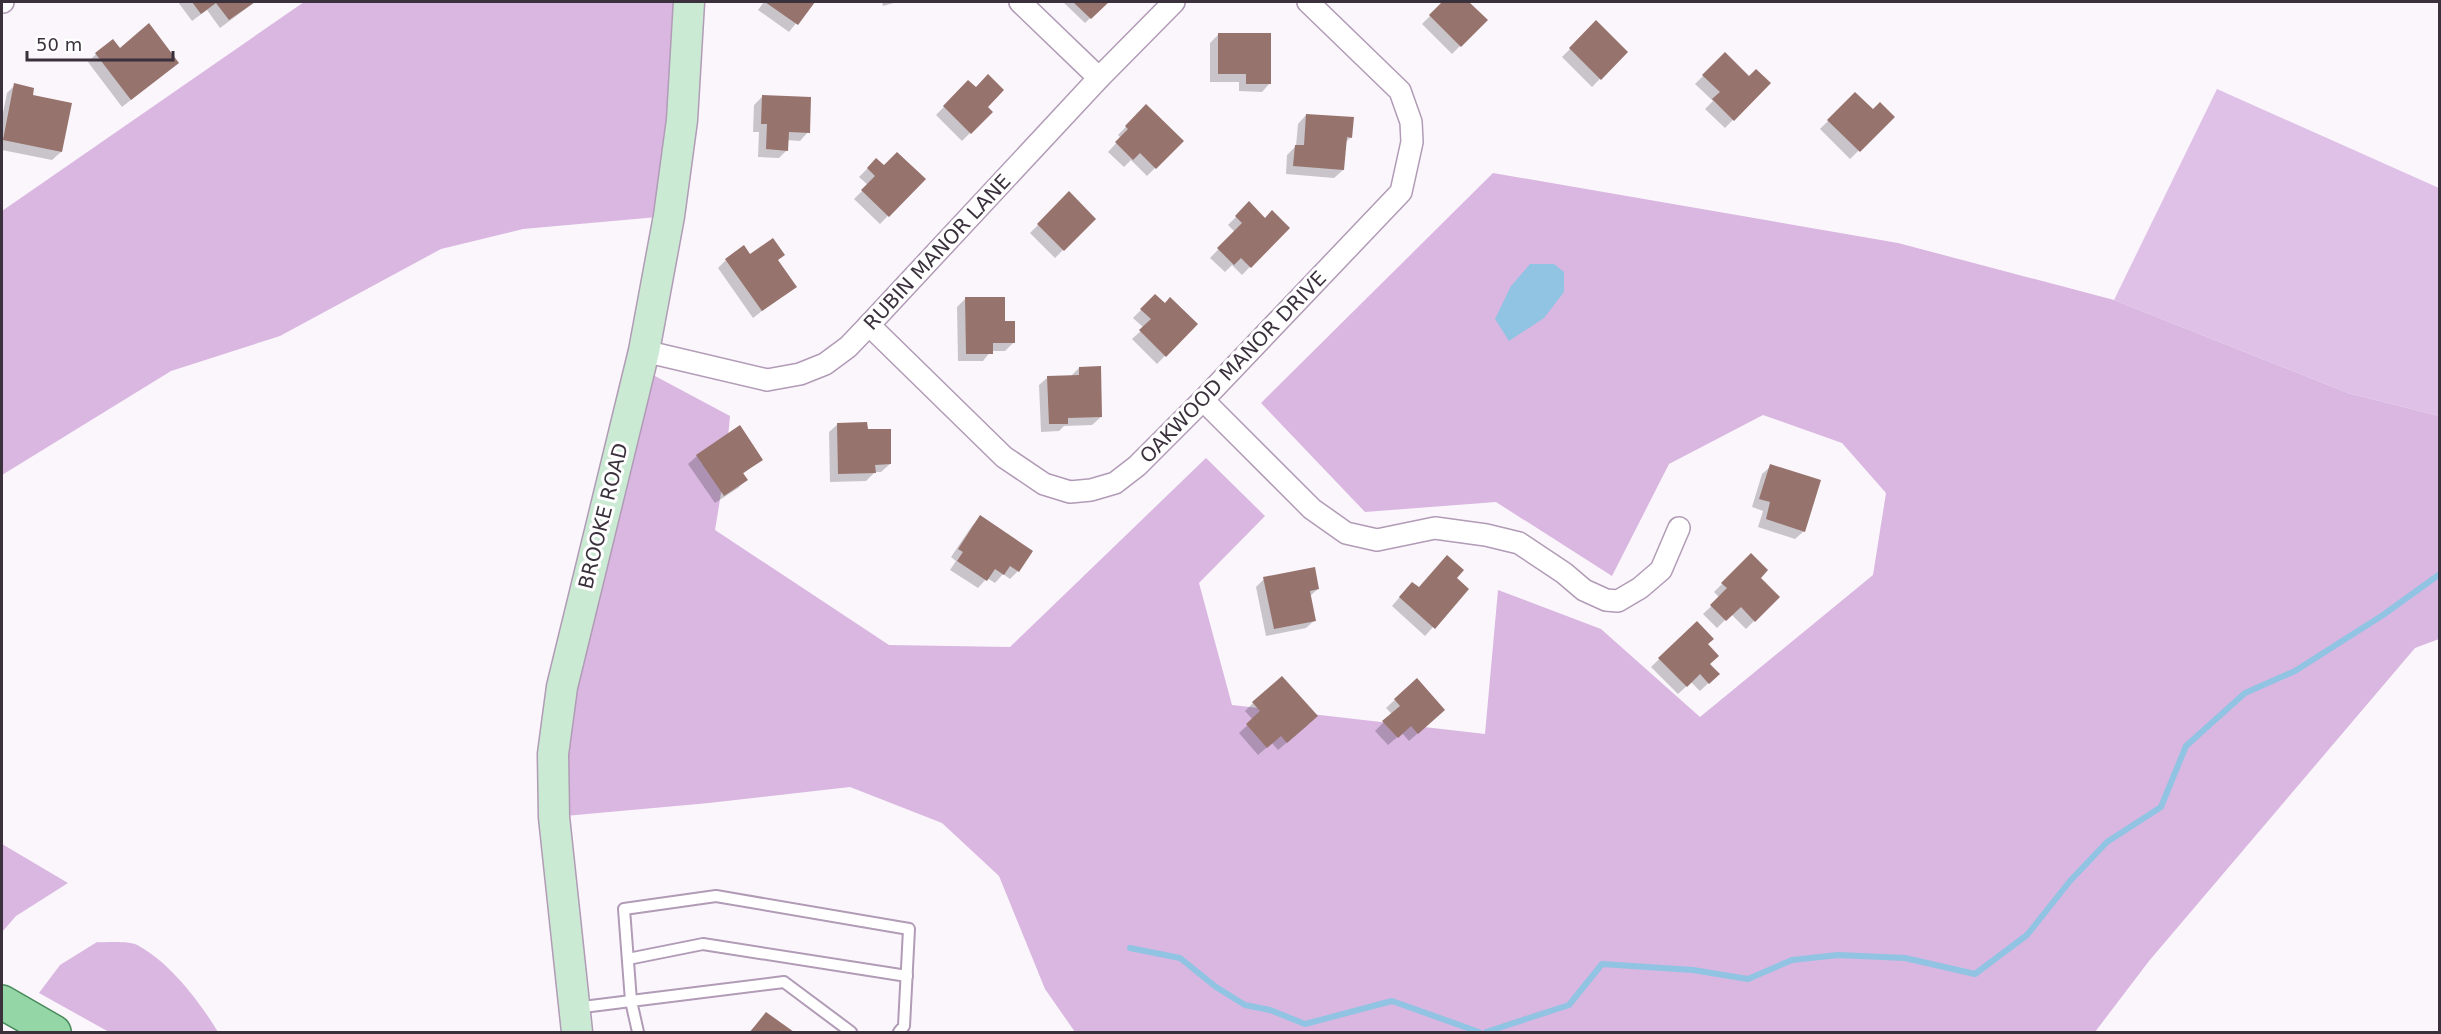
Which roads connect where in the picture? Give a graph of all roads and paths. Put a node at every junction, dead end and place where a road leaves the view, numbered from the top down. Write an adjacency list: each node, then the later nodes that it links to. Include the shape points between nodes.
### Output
1 (689, 2): 7 (street, BROOKE ROAD, via 682,120)
2 (1020, 2): 5 (street)
3 (1174, 2): 5 (street, RUBIN MANOR LANE)
4 (1308, 2): 8 (street, OAKWOOD MANOR DRIVE, via 1400,92 1411,122 1412,142 1401,192)
5 (1100, 78): 6 (street, RUBIN MANOR LANE)
6 (869, 325): 7 (street, RUBIN MANOR LANE, via 825,364 767,380); 8 (street, OAKWOOD MANOR DRIVE, via 1004,457 1044,484 1070,492 1115,483)
7 (644, 351): 14 (street, BROOKE ROAD, via 562,687 553,754 554,817)
8 (1203, 400): 9 (street, via 1312,509 1346,533 1377,540 1435,528 1519,543 1584,590 1618,601 1661,570)
9 (1679, 528)
10 (628, 959): 11 (lane, via 703,944); 11 (lane, via 624,909 716,896 909,929); 12 (lane)
11 (907, 976): 18 (lane, via 904,1026)
12 (631, 1001): 14 (lane); 16 (lane); 17 (lane, via 784,982)
13 (2, 1002): 15 (main road)
14 (575, 1020)
15 (54, 1032)
16 (638, 1032)
17 (851, 1032)
18 (899, 1032)

